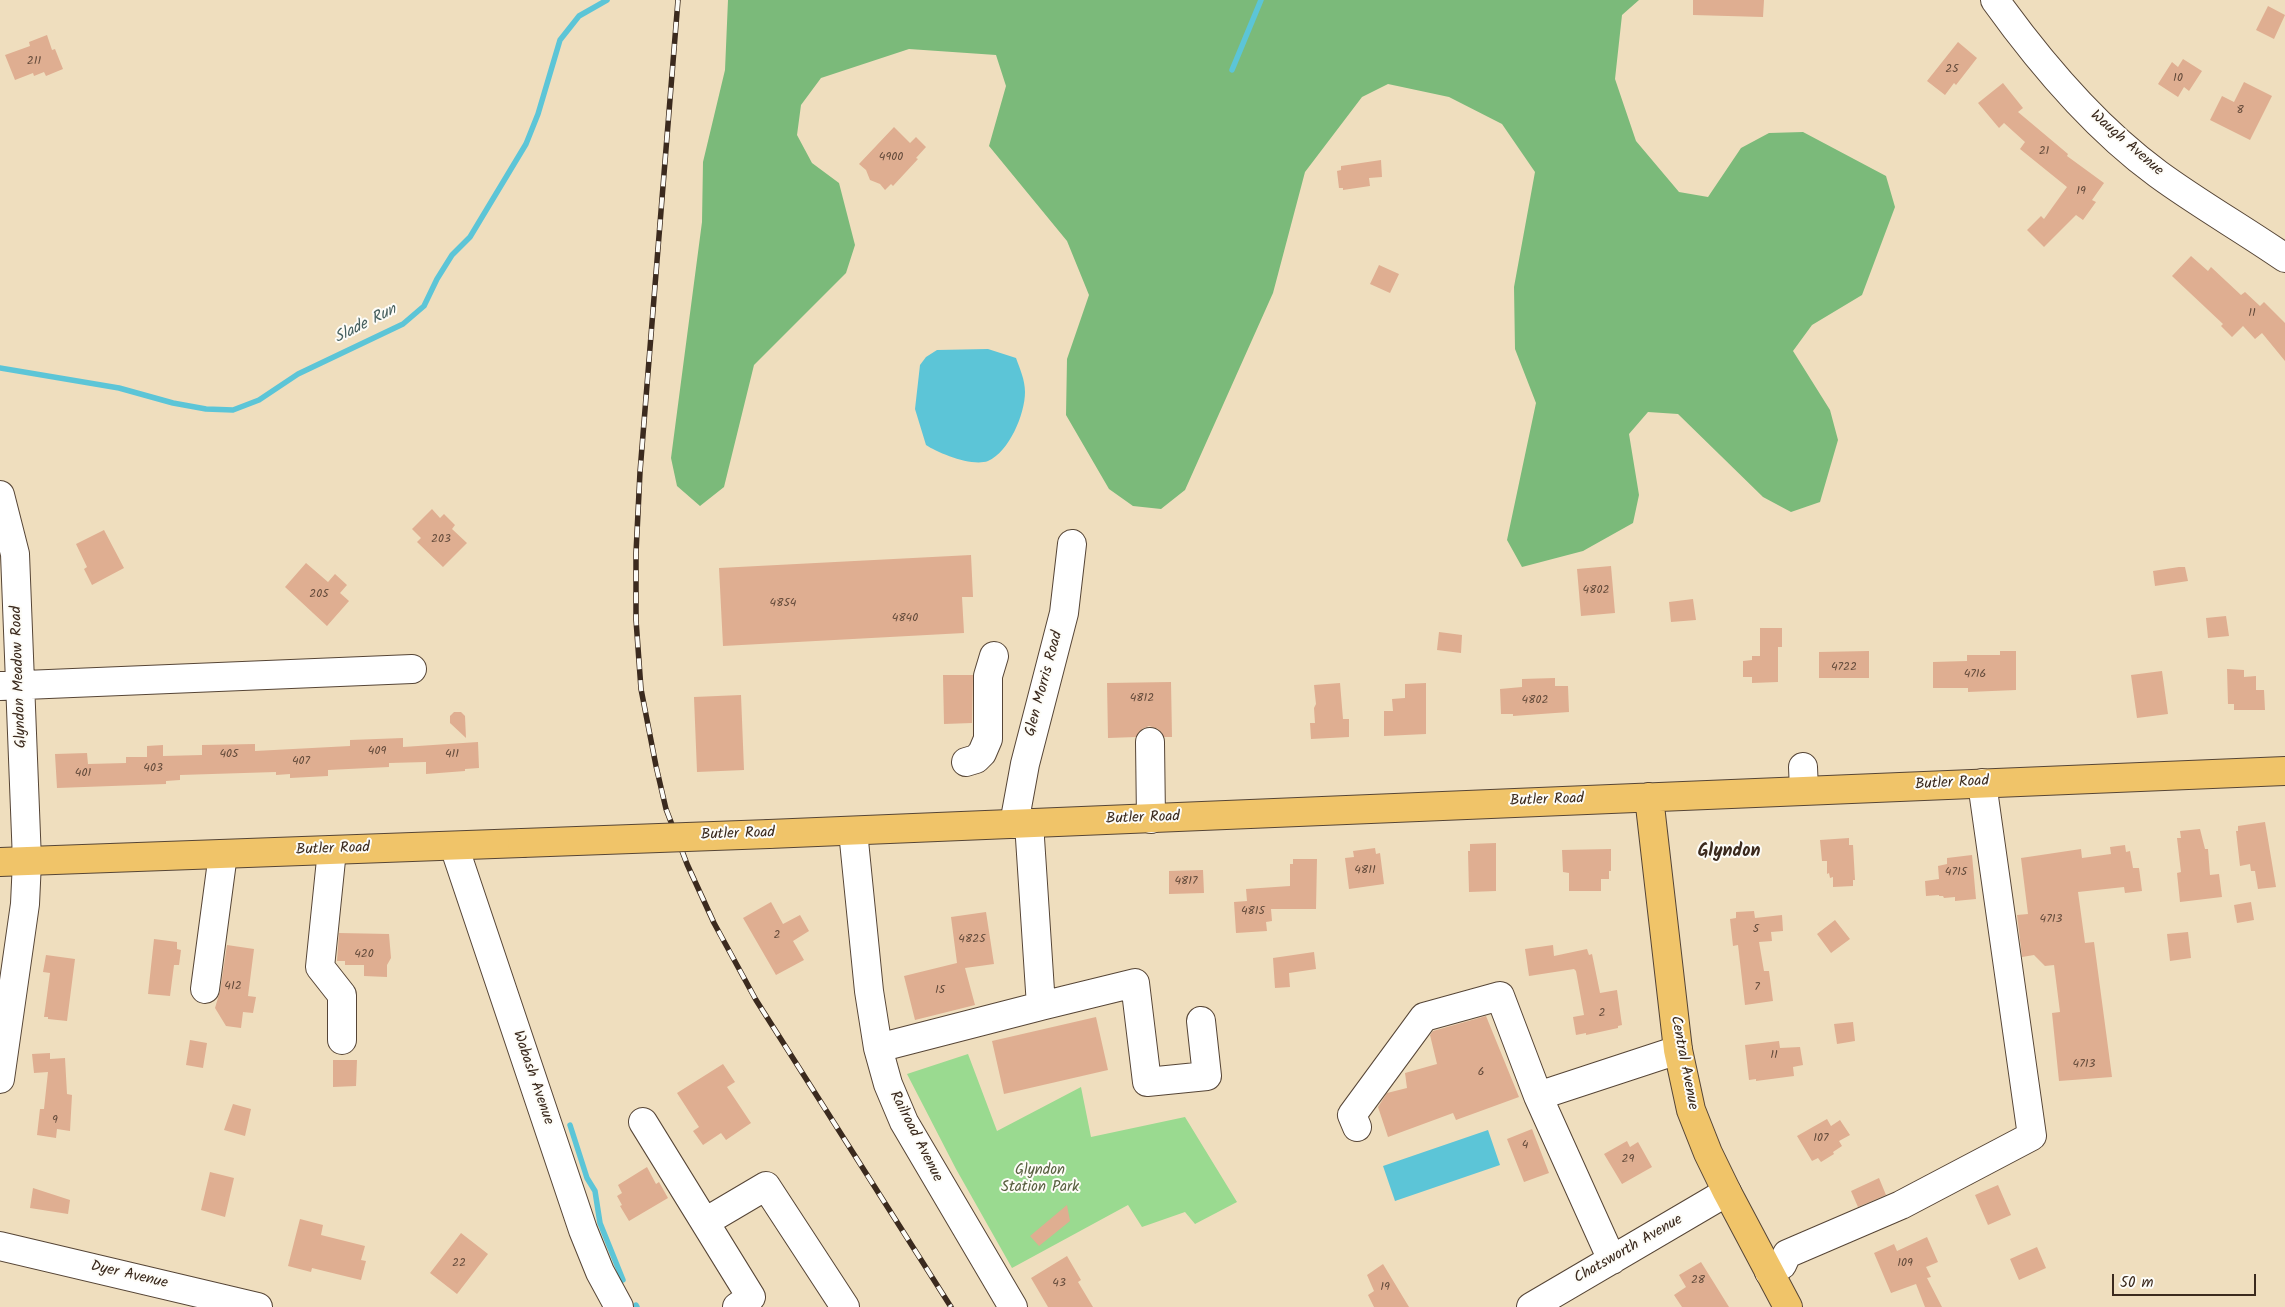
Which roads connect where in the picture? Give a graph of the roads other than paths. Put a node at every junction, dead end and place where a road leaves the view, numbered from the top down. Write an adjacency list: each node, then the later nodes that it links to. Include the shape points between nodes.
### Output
1 (1995, 0): 2 (street, Waugh Avenue, via 2063,86 2095,119 2158,174)
2 (2285, 258)
3 (0, 495): 7 (street, Glyndon Meadow Road, via 15,554)
4 (1072, 544): 14 (street, Glen Morris Road, via 1064,612 1025,764)
5 (994, 656): 9 (street, via 988,676 988,739 976,759)
6 (412, 669): 7 (street)
7 (11, 686): 19 (street, Glyndon Meadow Road)
8 (1150, 742): 13 (street)
9 (966, 762)
10 (2285, 771): 11 (main road, Butler Road)
11 (1982, 783): 12 (main road, Butler Road, via 1803,779); 34 (street, via 2032,1136 1901,1205 1787,1254 1782,1265)
12 (1649, 797): 13 (main road, Butler Road); 25 (main road, Central Avenue)
13 (1151, 819): 14 (main road, Butler Road)
14 (1022, 824): 15 (main road, Butler Road); 21 (street, Glen Morris Road)
15 (852, 831): 16 (main road, Butler Road, bridge); 24 (street, Railroad Avenue)
16 (454, 846): 17 (main road, Butler Road); 37 (street, Wabash Avenue, via 583,1230)
17 (332, 850): 18 (main road, Butler Road); 23 (street, via 320,967 342,995)
18 (223, 854): 19 (main road, Butler Road); 20 (street)
19 (13, 862): 26 (street, Glyndon Meadow Road, via 25,904)
20 (205, 989)
21 (1041, 1006): 22 (street, via 1135,983 1147,1082 1207,1076); 24 (street)
22 (1201, 1021)
23 (342, 1040)
24 (878, 1048): 39 (street, Railroad Avenue, via 904,1122)
25 (1678, 1050): 27 (street); 30 (main road, Central Avenue, via 1701,1139)
26 (0, 1079)
27 (1538, 1096): 29 (street, via 1500,996 1424,1017 1352,1115); 33 (street)
28 (643, 1122): 31 (street)
29 (1357, 1127)
30 (1727, 1192): 33 (street, Chatsworth Avenue); 34 (main road, Central Avenue)
31 (706, 1222): 35 (street); 38 (street, via 766,1186)
32 (0, 1246): 36 (street, Dyer Avenue)
33 (1612, 1260): 40 (street, Chatsworth Avenue)
34 (1769, 1272): 41 (main road, Central Avenue)
35 (748, 1304)
36 (258, 1307)
37 (619, 1307)
38 (845, 1307)
39 (1013, 1307)
40 (1532, 1307)
41 (1788, 1307)

